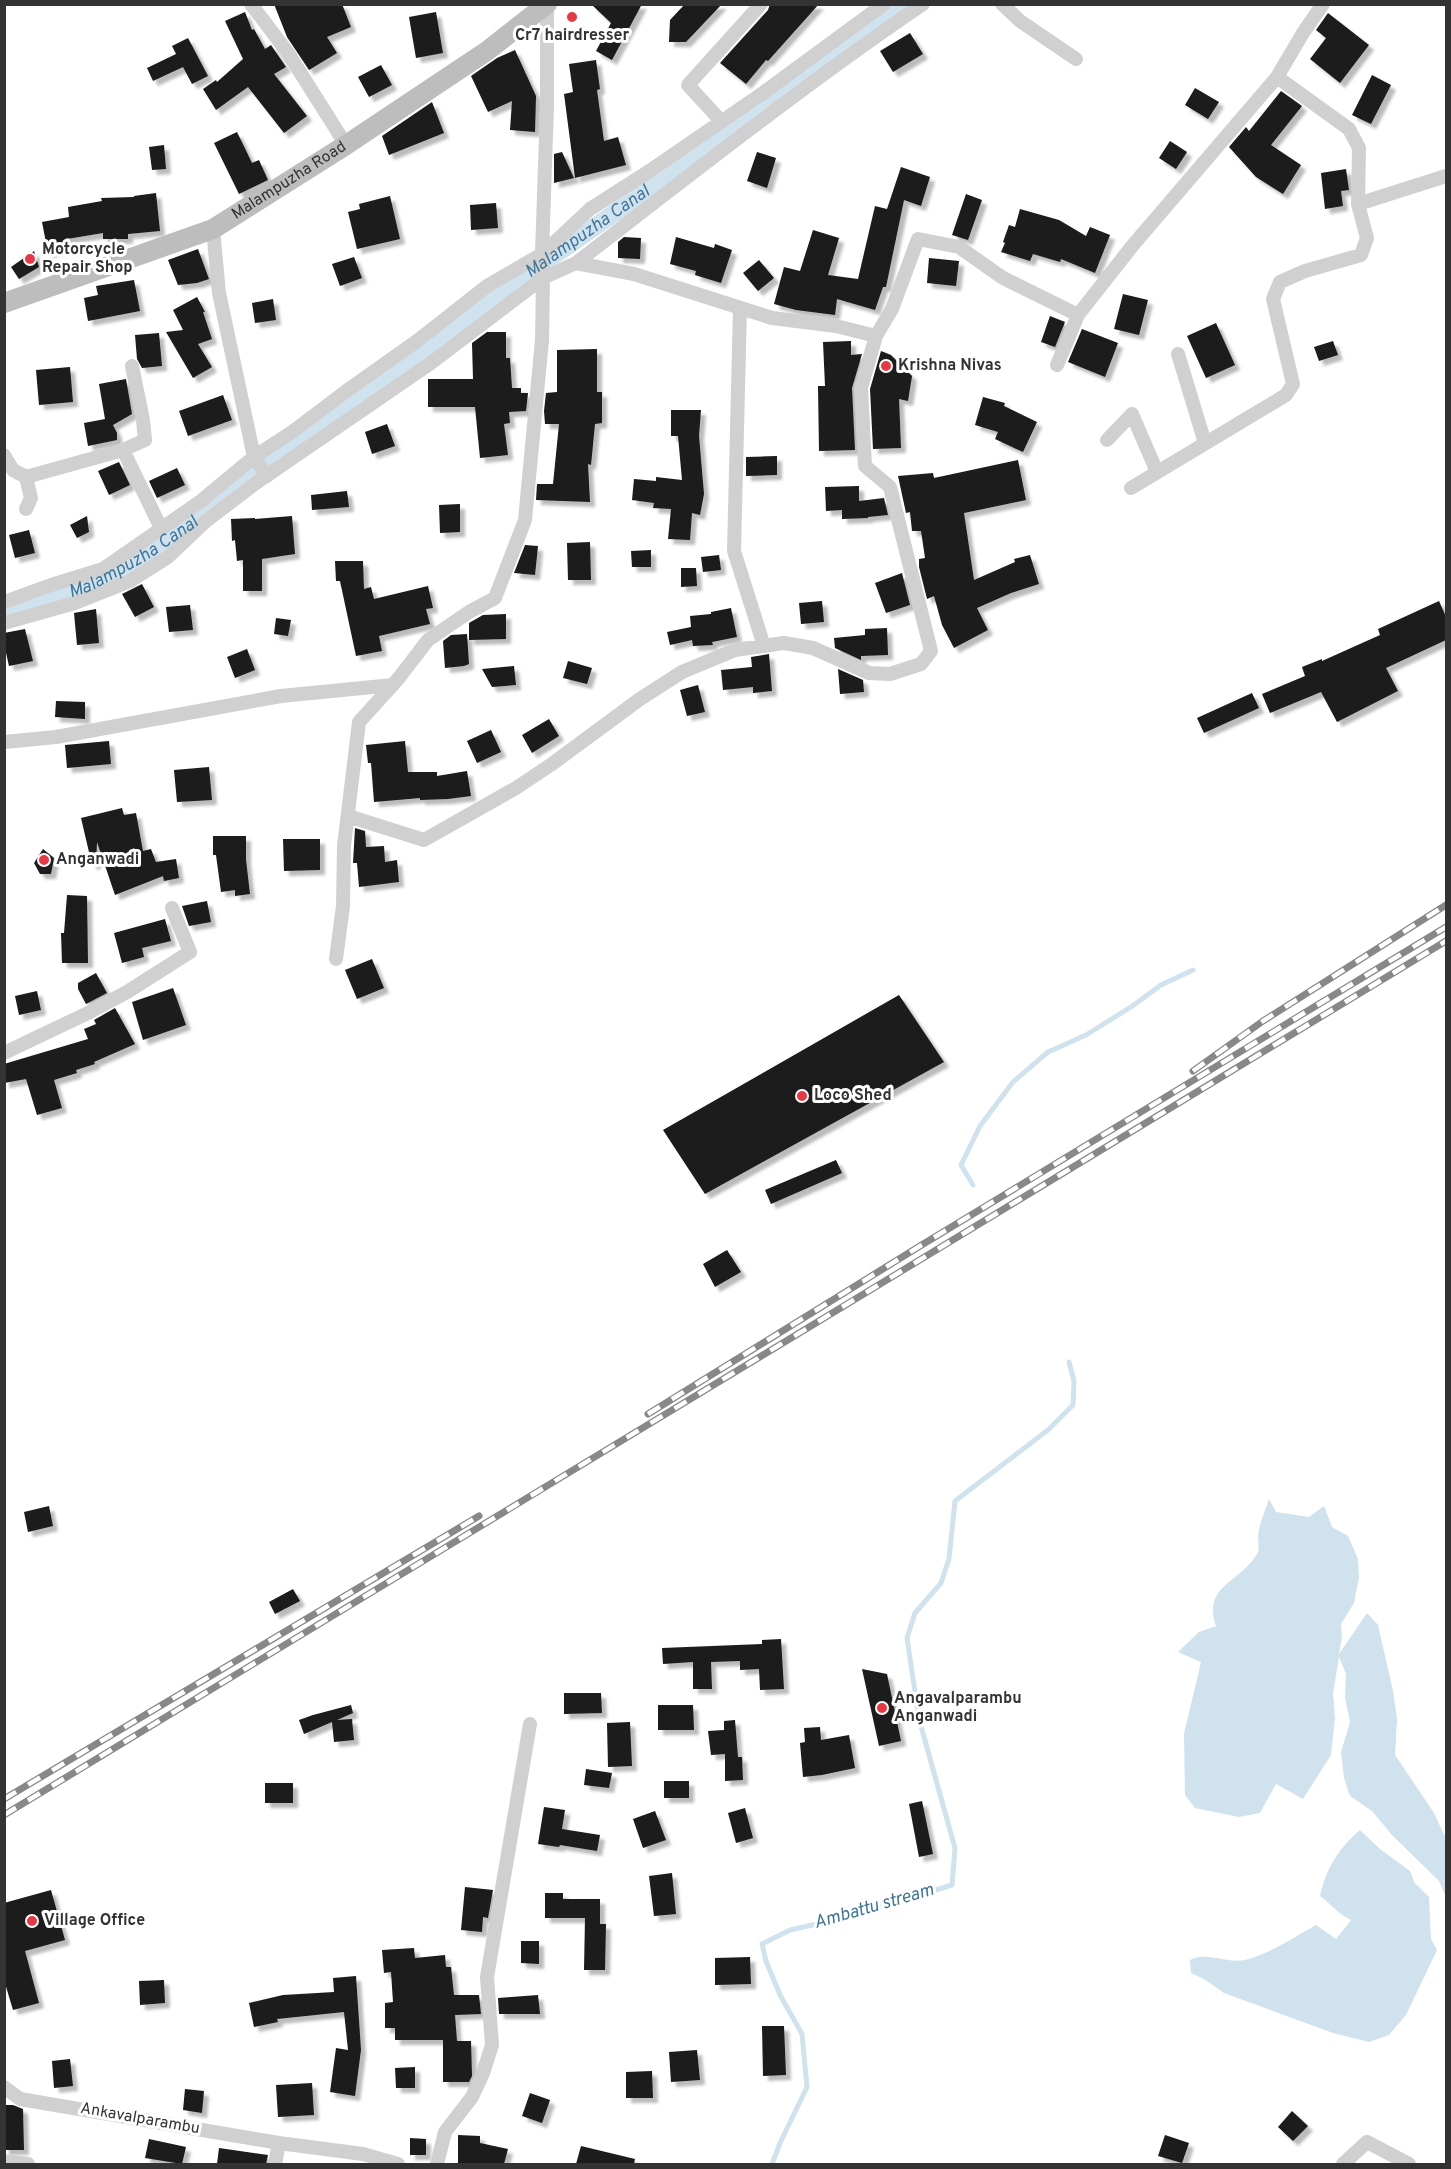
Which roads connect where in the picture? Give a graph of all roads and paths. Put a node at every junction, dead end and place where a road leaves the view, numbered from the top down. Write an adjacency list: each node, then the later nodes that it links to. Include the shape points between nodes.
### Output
1 (250, 4): 11 (street, via 288,53)
2 (547, 4): 11 (main road, Malampuzha Road, via 488,51); 15 (street)
3 (761, 4): 10 (street, via 688,85)
4 (885, 4): 10 (street)
5 (922, 4): 16 (street, via 801,90)
6 (1002, 4): 8 (street)
7 (1323, 4): 9 (street)
8 (1076, 59)
9 (1277, 77): 13 (street, via 1349,129 1359,148); 20 (street)
10 (722, 122): 15 (street, via 590,209)
11 (346, 145): 14 (main road, Malampuzha Road)
12 (1446, 176): 13 (street)
13 (1358, 204): 26 (street, via 1367,238 1361,255 1280,282 1273,299 1293,384 1286,395)
14 (213, 229): 18 (main road, Malampuzha Road); 29 (street, via 219,293)
15 (542, 254): 17 (street); 29 (street, via 488,286)
16 (576, 263): 17 (street); 19 (street, via 634,274)
17 (543, 278): 31 (street, via 431,363); 39 (street, via 542,340 525,520 495,598 428,640)
18 (4, 303)
19 (740, 308): 21 (street, via 772,318 836,326); 38 (street, via 734,551)
20 (1078, 315): 21 (street, via 1003,278 959,247 918,238 892,309); 23 (street)
21 (876, 336): 38 (street, via 861,388 865,466 890,487 931,651 921,664 890,674 869,673 813,648 784,643)
22 (1178, 354): 26 (street)
23 (1057, 365)
24 (132, 366): 27 (street, via 145,440)
25 (1107, 440): 30 (street, via 1132,414)
26 (1205, 443): 30 (street)
27 (123, 450): 32 (street); 35 (street)
28 (4, 455): 32 (street, via 13,470)
29 (254, 457): 31 (street); 35 (street)
30 (1156, 472): 33 (street)
31 (267, 476): 37 (street, via 206,521 168,557 130,581 75,603)
32 (26, 477): 34 (street, via 31,498)
33 (1131, 488)
34 (26, 509)
35 (161, 528): 36 (street, via 103,569)
36 (4, 602)
37 (4, 623)
38 (764, 646): 41 (street, via 735,650 682,672 516,788 424,840)
39 (393, 685): 40 (street, via 281,696 56,737); 41 (street, via 359,722)
40 (4, 742)
41 (348, 816): 43 (street)
42 (172, 908): 44 (street, via 190,952 117,997)
43 (336, 959)
44 (4, 1053)
45 (531, 1724): 52 (street, via 488,1977 492,2045 472,2097 445,2132)
46 (4, 2087): 47 (street, Ankavalparambu, via 20,2099)
47 (279, 2143): 50 (street); 51 (street, Ankavalparambu, via 363,2154)
48 (4, 2161): 49 (street)
49 (28, 2164)
50 (275, 2164)
51 (398, 2164)
52 (436, 2164)
53 (1343, 2164): 54 (street, via 1367,2142)
54 (1409, 2164)

